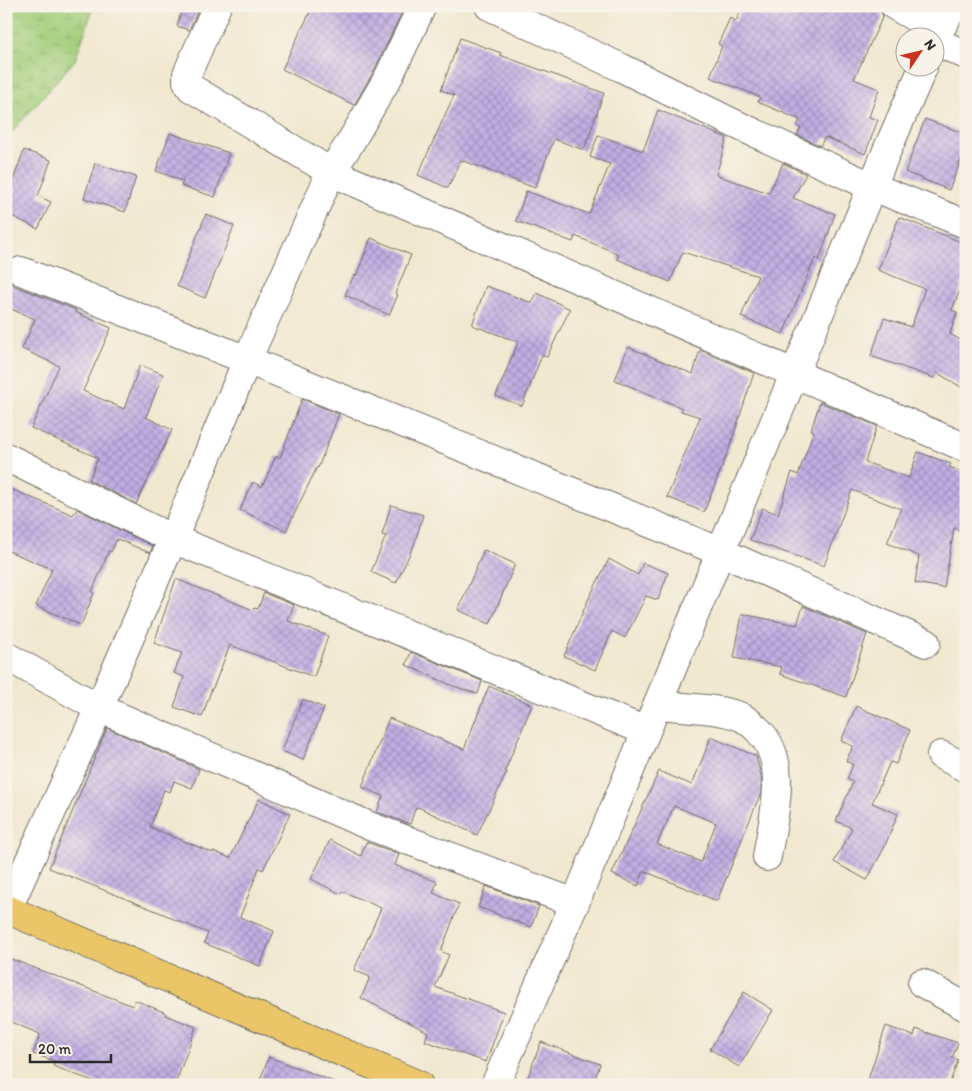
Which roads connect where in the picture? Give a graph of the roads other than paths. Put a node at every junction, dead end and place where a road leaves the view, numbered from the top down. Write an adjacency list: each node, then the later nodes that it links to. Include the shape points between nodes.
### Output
1 (218, 6): 11 (street, via 187,74 191,88)
2 (422, 6): 11 (street, via 389,76)
3 (489, 6): 12 (street)
4 (894, 6): 6 (street)
5 (954, 6): 7 (street)
6 (923, 28)
7 (942, 28)
8 (944, 43): 9 (street)
9 (966, 55)
10 (919, 78): 12 (street)
11 (332, 172): 15 (street); 16 (street)
12 (873, 187): 13 (street); 16 (street)
13 (966, 224)
14 (21, 271): 15 (street)
15 (247, 360): 19 (street); 20 (street)
16 (795, 374): 17 (street); 20 (street)
17 (966, 448)
18 (6, 457): 19 (street)
19 (173, 540): 24 (street); 25 (street)
20 (721, 552): 21 (street); 23 (street)
21 (926, 643)
22 (6, 656): 24 (street)
23 (657, 705): 25 (street); 28 (street, via 741,716 762,734 772,751 778,780)
24 (99, 708): 29 (street, via 372,827); 30 (street)
25 (646, 731): 29 (street)
26 (941, 755): 27 (street)
27 (966, 768)
28 (767, 857)
29 (575, 903): 34 (street)
30 (7, 909): 33 (highway)
31 (922, 983): 32 (street)
32 (966, 1007)
33 (419, 1085)
34 (495, 1085)

